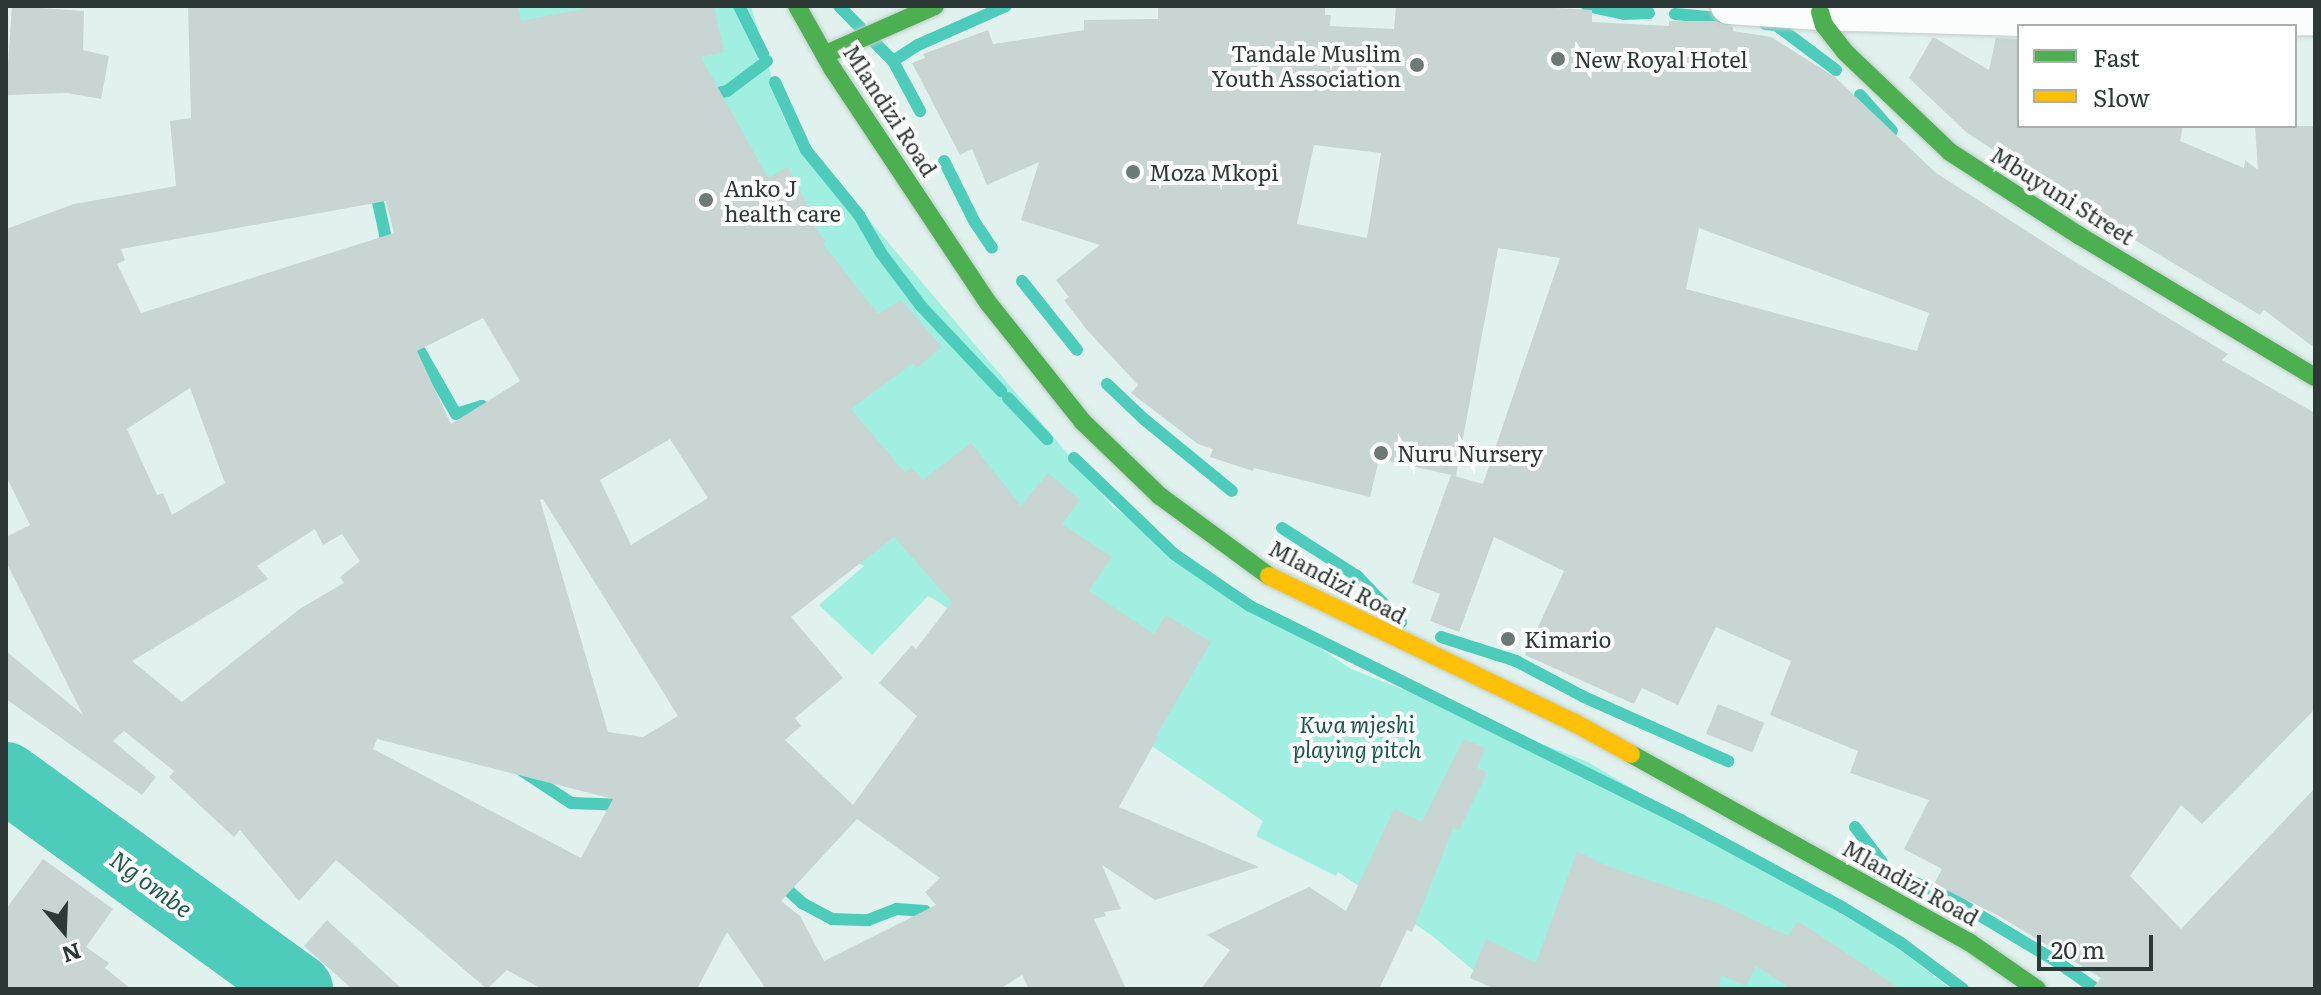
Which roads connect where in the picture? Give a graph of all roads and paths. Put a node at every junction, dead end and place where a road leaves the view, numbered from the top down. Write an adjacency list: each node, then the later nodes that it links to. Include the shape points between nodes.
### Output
1 (797, 6): 6 (street, Mlandizi Road)
2 (935, 6): 6 (street)
3 (1729, 6): 4 (street)
4 (1820, 12): 5 (street, via 2083,20); 7 (street, Mbuyuni Street, via 1845,52 1950,152)
5 (2315, 17)
6 (826, 54): 8 (street, Mlandizi Road, via 989,304 1083,422 1160,496 1274,580 1575,723 1969,942)
7 (2315, 377)
8 (2037, 989)

